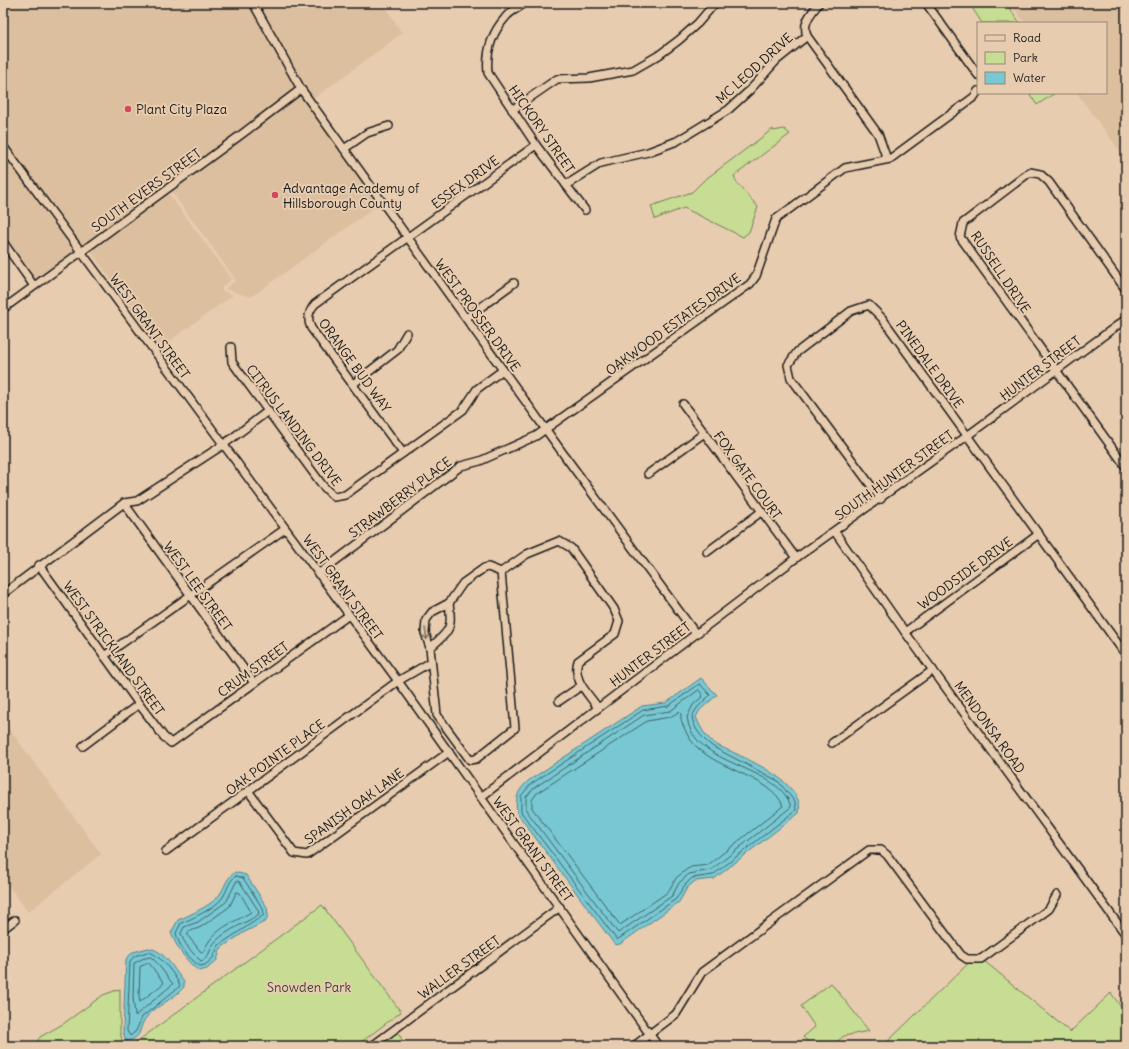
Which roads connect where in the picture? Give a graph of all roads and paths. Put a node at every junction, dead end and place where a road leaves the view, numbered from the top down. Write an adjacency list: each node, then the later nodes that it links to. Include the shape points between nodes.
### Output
1 (253, 3): 8 (street, WEST PROSSER DRIVE)
2 (525, 3): 10 (street, HICKORY STREET, via 505,17 490,44 486,59 488,73)
3 (715, 3): 10 (street, via 679,40 659,56 633,70 589,78 557,79)
4 (819, 3): 6 (street, via 806,21 804,29)
5 (926, 3): 7 (street)
6 (807, 36): 15 (street, via 878,134); 16 (street, MC LEOD DRIVE, via 777,60 728,110 677,141 648,152 601,163)
7 (977, 74)
8 (301, 89): 14 (street, WEST PROSSER DRIVE); 20 (street, SOUTH EVERS STREET)
9 (977, 92): 15 (street, OAKWOOD ESTATES DRIVE)
10 (512, 110): 12 (street, HICKORY STREET)
11 (389, 126): 14 (street, via 367,133)
12 (536, 145): 16 (street, HICKORY STREET); 18 (street, ESSEX DRIVE)
13 (3, 146): 20 (street, WEST GRANT STREET)
14 (344, 149): 18 (street, WEST PROSSER DRIVE)
15 (887, 159): 34 (street, OAKWOOD ESTATES DRIVE, via 845,168 776,219 756,276 750,284)
16 (566, 185): 17 (street, HICKORY STREET)
17 (585, 210)
18 (408, 238): 25 (street, WEST PROSSER DRIVE); 31 (street, ORANGE BUD WAY, via 310,310 308,322 311,328)
19 (3, 242): 22 (street)
20 (80, 252): 22 (street, SOUTH EVERS STREET); 37 (street, WEST GRANT STREET)
21 (514, 283): 25 (street)
22 (34, 286): 24 (street, SOUTH EVERS STREET)
23 (1126, 290): 30 (street, RUSSELL DRIVE, via 1049,182 1040,174 1030,172 963,223 960,237)
24 (3, 308)
25 (466, 318): 29 (street, WEST PROSSER DRIVE)
26 (1126, 319): 30 (street, HUNTER STREET)
27 (407, 333): 31 (street, via 397,350)
28 (231, 347): 33 (street, CITRUS LANDING DRIVE, via 232,362)
29 (503, 370): 34 (street, WEST PROSSER DRIVE); 38 (street, CITRUS LANDING DRIVE, via 477,389 463,410)
30 (1056, 371): 36 (street, HUNTER STREET); 39 (street, RUSSELL DRIVE)
31 (353, 384): 38 (street, ORANGE BUD WAY)
32 (683, 404): 35 (street, FOX GATE COURT)
33 (268, 411): 37 (street); 38 (street, CITRUS LANDING DRIVE, via 323,486 334,496 346,495)
34 (545, 430): 51 (street, STRAWBERRY PLACE, via 526,441 461,466); 57 (street, WEST PROSSER DRIVE)
35 (703, 434): 40 (street); 43 (street, FOX GATE COURT)
36 (967, 436): 41 (street, SOUTH HUNTER STREET); 41 (street, PINEDALE DRIVE, via 882,318 870,306 851,311 797,352 788,365 791,378); 46 (street, PINEDALE DRIVE)
37 (223, 445): 42 (street, via 137,501); 44 (street, WEST GRANT STREET)
38 (403, 453)
39 (1126, 467)
40 (648, 474)
41 (881, 499): 45 (street, SOUTH HUNTER STREET)
42 (124, 503): 49 (street); 53 (street, WEST LEE STREET)
43 (761, 512): 47 (street); 48 (street, FOX GATE COURT)
44 (285, 529): 51 (street, WEST GRANT STREET); 53 (street)
45 (835, 532): 48 (street, HUNTER STREET); 56 (street, MENDONSA ROAD)
46 (1039, 534): 56 (street, WOODSIDE DRIVE); 59 (street, PINEDALE DRIVE)
47 (707, 552)
48 (796, 558): 57 (street, HUNTER STREET)
49 (39, 565): 52 (street); 60 (street, WEST STRICKLAND STREET)
50 (501, 572): 54 (street, via 484,568 463,583); 61 (street, via 514,730 476,759 468,759 438,719); 65 (street, via 527,554 552,543 559,541 571,548 614,609 619,621 615,634 578,661 576,674)
51 (318, 574): 55 (street, WEST GRANT STREET)
52 (3, 594)
53 (190, 596): 60 (street); 64 (street, WEST LEE STREET)
54 (449, 604): 58 (street, via 452,622 446,634); 58 (street, one-way to 58, via 432,612 426,620 425,633)
55 (349, 615): 63 (street, WEST GRANT STREET); 64 (street, CRUM STREET)
56 (905, 632): 62 (street, MENDONSA ROAD)
57 (696, 634): 68 (street, HUNTER STREET)
58 (430, 648): 61 (street)
59 (1126, 654)
60 (104, 656): 67 (street, WEST STRICKLAND STREET)
61 (431, 662): 63 (street, OAK POINTE PLACE)
62 (933, 670): 70 (street); 80 (street, MENDONSA ROAD)
63 (398, 682): 72 (street, WEST GRANT STREET); 73 (street, OAK POINTE PLACE)
64 (254, 683): 69 (street, CRUM STREET)
65 (582, 686): 66 (street); 68 (street)
66 (559, 701)
67 (139, 704): 69 (street, WEST STRICKLAND STREET); 71 (street)
68 (598, 708): 74 (street, HUNTER STREET)
69 (171, 743)
70 (832, 743)
71 (82, 746)
72 (449, 752): 73 (street, SPANISH OAK LANE, via 307,855 294,853); 74 (street, WEST GRANT STREET)
73 (249, 792): 75 (street, OAK POINTE PLACE)
74 (481, 797): 77 (street, WEST GRANT STREET)
75 (166, 851)
76 (1057, 895): 81 (street, via 1049,909 981,959 967,959 961,955 887,855 881,850 869,850 702,972 676,1014)
77 (560, 908): 81 (street, WEST GRANT STREET); 82 (street, WALLER STREET)
78 (15, 920): 79 (street)
79 (3, 929)
80 (1126, 935)
81 (650, 1034): 83 (street); 84 (street, WEST GRANT STREET)
82 (372, 1046)
83 (634, 1046)
84 (658, 1046)

